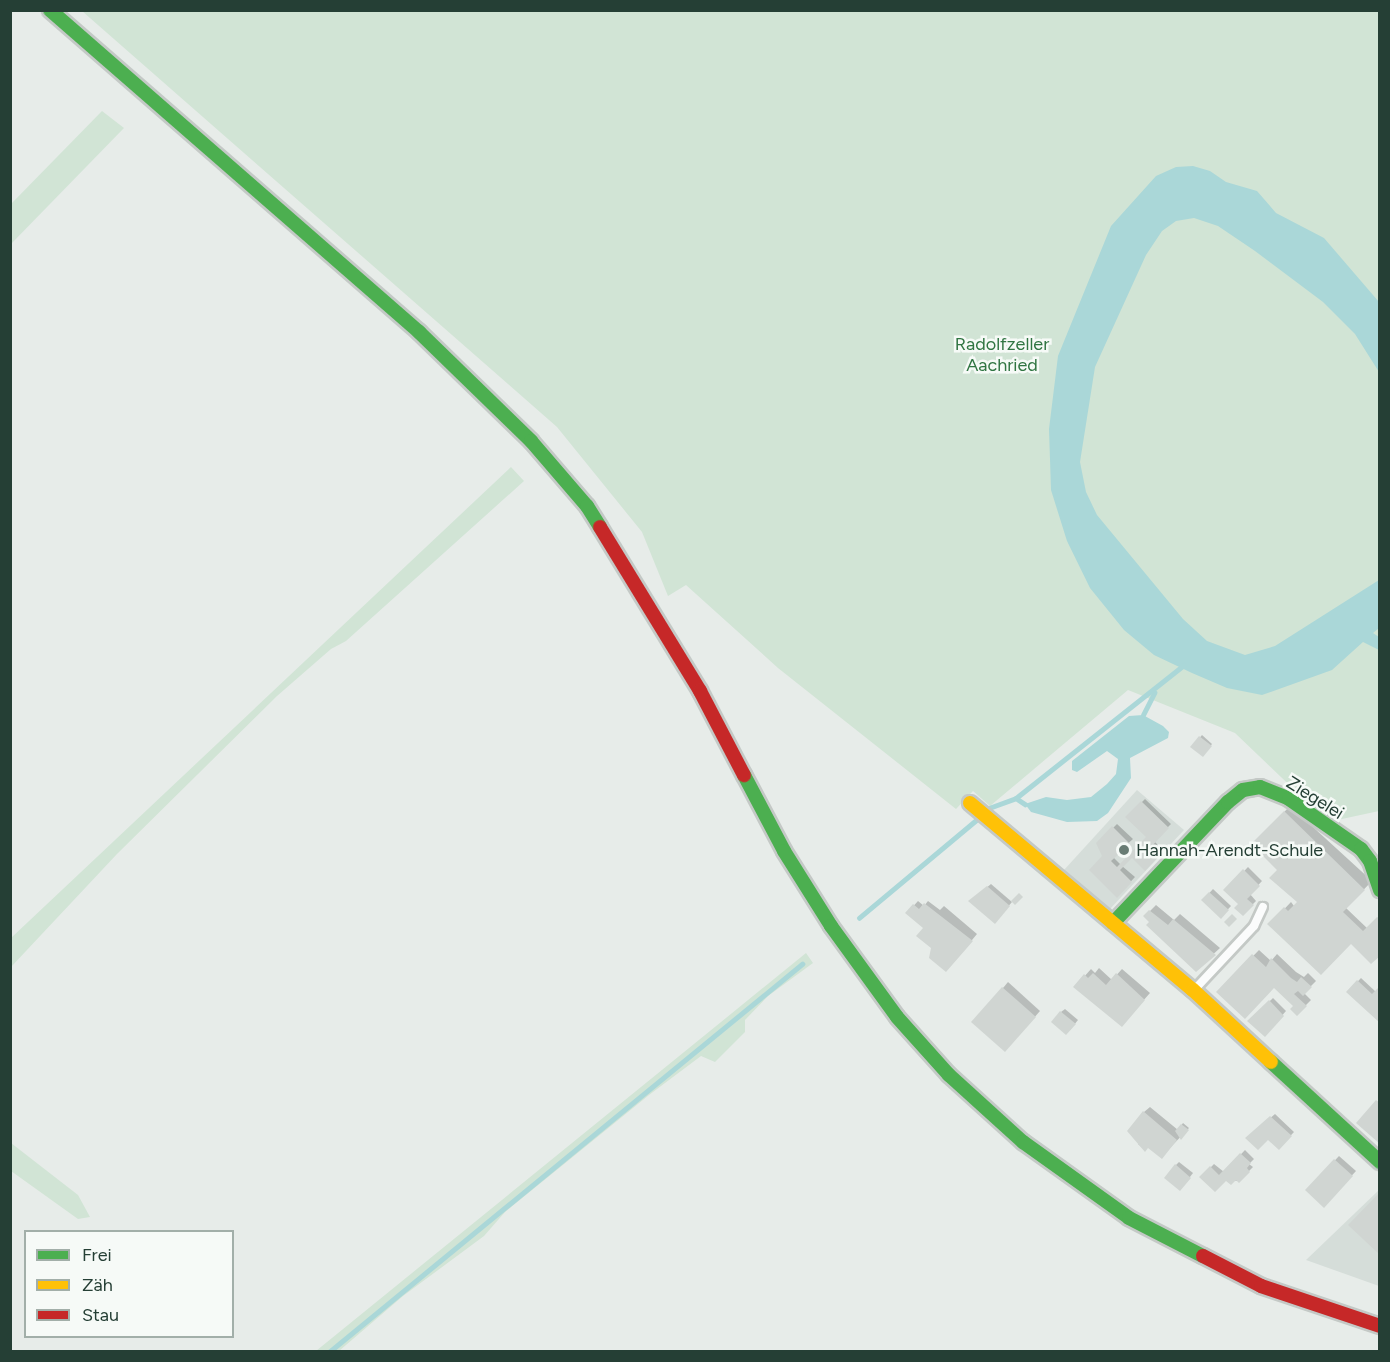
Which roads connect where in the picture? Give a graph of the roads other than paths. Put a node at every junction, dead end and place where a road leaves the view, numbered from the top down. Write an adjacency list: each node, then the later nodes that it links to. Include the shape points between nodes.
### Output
1 (50, 10): 8 (main road, via 419,332 531,441 587,506 700,691 784,851 831,926 897,1017 949,1075 1040,1155 1129,1218 1261,1286)
2 (972, 805): 5 (main road)
3 (1380, 890): 5 (main road, Ziegelei, via 1361,849 1288,799 1260,787 1243,790 1228,802)
4 (1263, 907): 6 (lane, via 1254,926)
5 (1113, 923): 6 (main road)
6 (1193, 990): 7 (main road)
7 (1380, 1162)
8 (1380, 1326)

